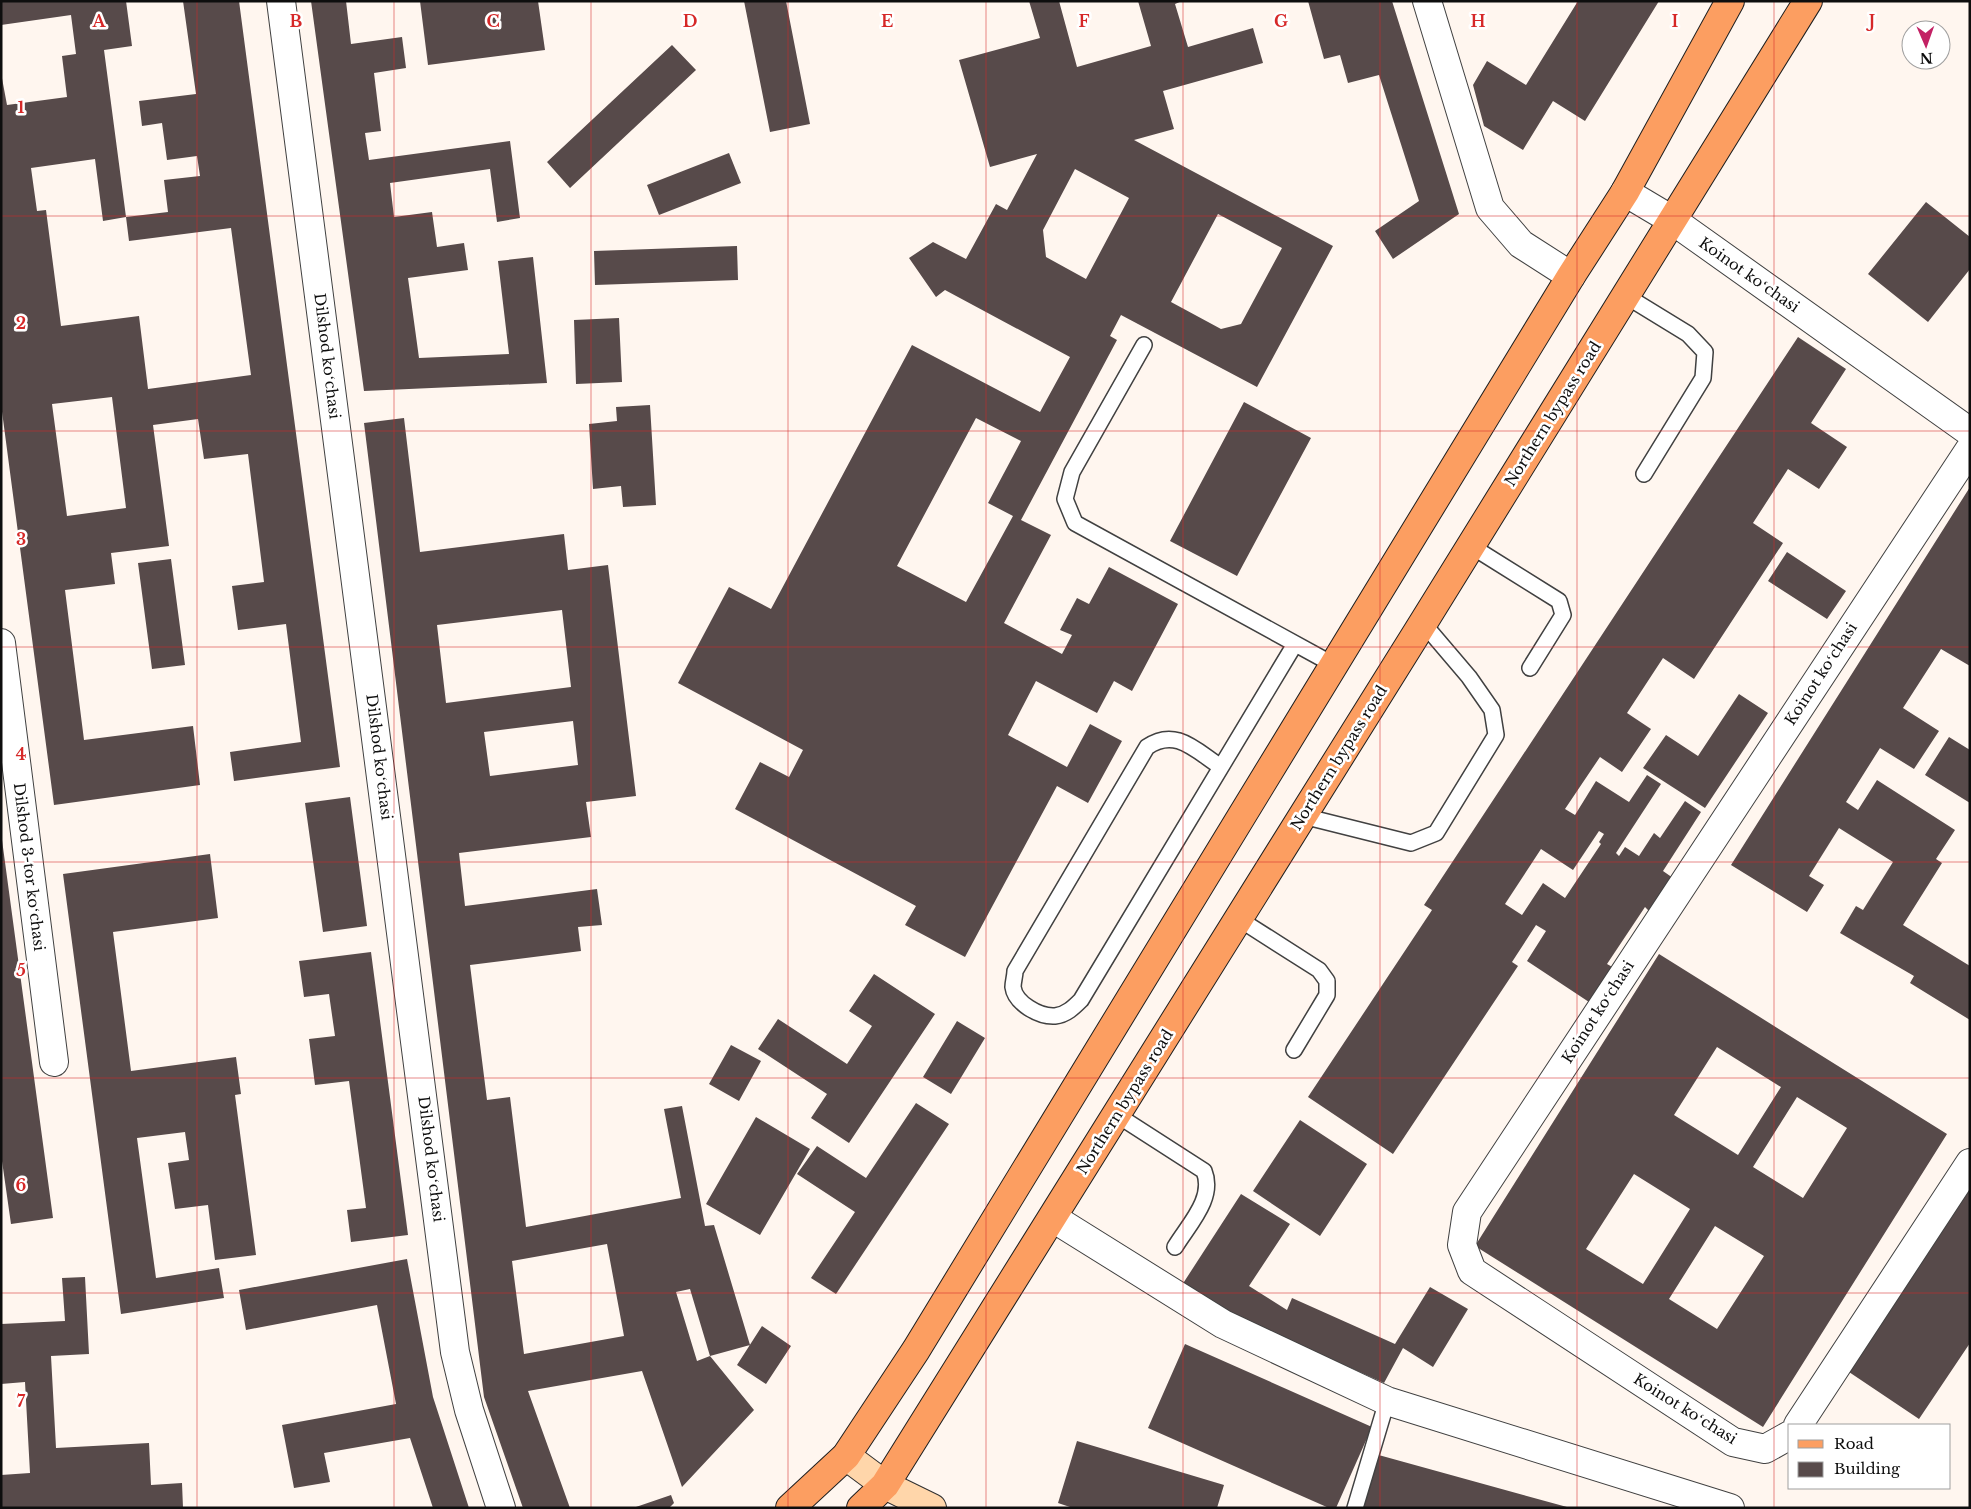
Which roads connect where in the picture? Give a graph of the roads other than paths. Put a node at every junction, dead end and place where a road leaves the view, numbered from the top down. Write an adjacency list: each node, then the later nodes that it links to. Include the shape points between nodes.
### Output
1 (281, 1): 33 (street, Dilshod koʻchasi, via 456,1352 469,1410)
2 (1427, 1): 7 (street, via 1490,208 1521,244)
3 (1808, 1): 6 (main road, Northern bypass road)
4 (1728, 2): 5 (main road)
5 (1625, 192): 6 (street, Koinot koʻchasi); 7 (main road)
6 (1672, 220): 8 (main road, Northern bypass road); 10 (street, Koinot koʻchasi)
7 (1571, 276): 17 (main road)
8 (1626, 296): 12 (lane, via 1688,334 1705,352 1703,378); 13 (main road, Northern bypass road)
9 (1144, 345): 16 (lane, via 1072,472 1065,499 1075,524)
10 (1970, 432)
11 (1970, 449): 30 (street, Koinot koʻchasi, via 1466,1212 1462,1245 1472,1271 1733,1442 1765,1450)
12 (1644, 474)
13 (1472, 546): 14 (main road, Northern bypass road); 18 (lane, via 1559,601 1563,614)
14 (1423, 623): 20 (main road, Northern bypass road); 20 (lane, via 1492,710 1496,735 1436,833 1411,843)
15 (1, 643): 23 (street, Dilshod 3-tor koʻchasi)
16 (1295, 644): 17 (lane); 19 (lane)
17 (1334, 665): 31 (main road, via 916,1350)
18 (1530, 668)
19 (1221, 767): 19 (lane, via 1180,740 1165,738 1147,747 1015,971 1013,987 1018,1000 1036,1011 1054,1016 1071,1010 1081,1000)
20 (1304, 816): 21 (main road, Northern bypass road)
21 (1239, 919): 22 (lane, via 1319,970 1327,981 1327,995); 24 (main road, Northern bypass road)
22 (1294, 1050)
23 (54, 1062)
24 (1117, 1115): 26 (main road, Northern bypass road); 27 (lane, via 1204,1171 1208,1182 1207,1196)
25 (1970, 1163): 29 (street)
26 (1053, 1218): 28 (street, via 1223,1324); 32 (main road, Northern bypass road)
27 (1175, 1247)
28 (1387, 1401): 37 (lane); 38 (street)
29 (1799, 1424)
30 (1788, 1437)
31 (846, 1456): 32 (main road); 34 (main road)
32 (884, 1496): 35 (main road, Northern bypass road); 36 (main road)
33 (501, 1508)
34 (790, 1508)
35 (861, 1508)
36 (932, 1508)
37 (1355, 1508)
38 (1730, 1508)

